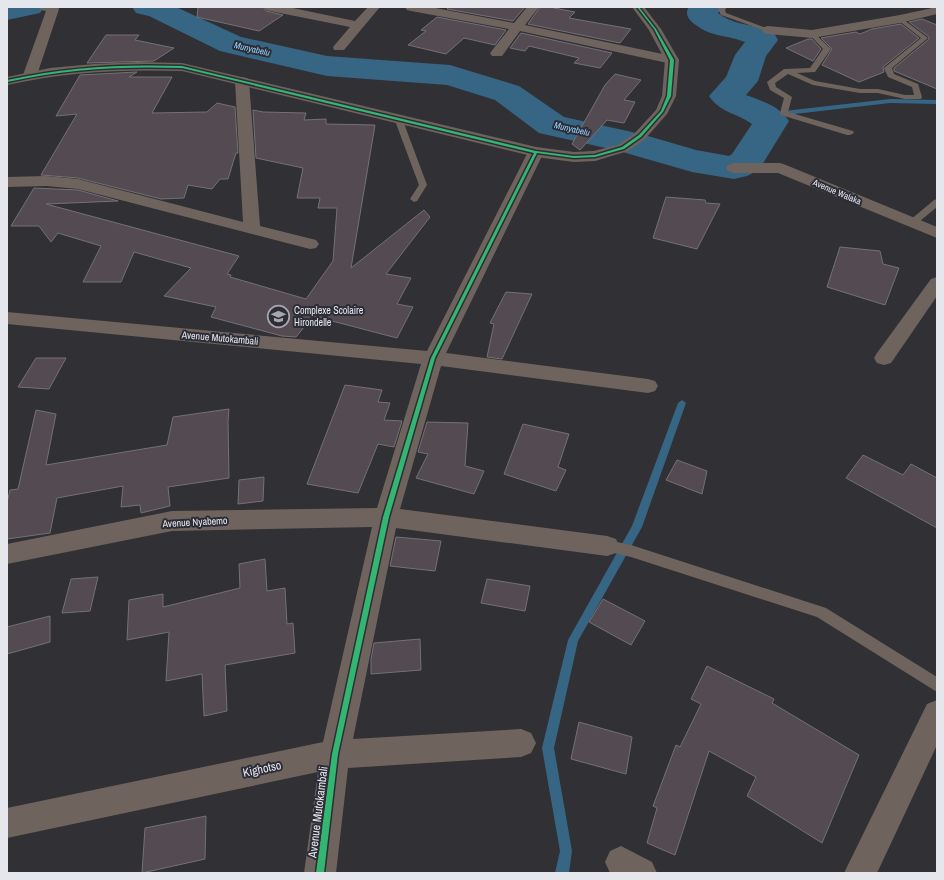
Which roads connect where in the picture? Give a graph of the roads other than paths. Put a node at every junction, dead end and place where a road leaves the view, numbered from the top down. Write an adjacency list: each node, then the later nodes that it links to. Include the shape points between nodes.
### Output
1 (45, 7): 18 (street, via 52,9)
2 (270, 7): 10 (street)
3 (374, 7): 10 (street)
4 (411, 7): 11 (street)
5 (534, 7): 11 (street)
6 (638, 7): 16 (street, via 655,29)
7 (724, 7): 12 (lane, via 721,9 723,14)
8 (930, 12): 9 (street)
9 (900, 19): 13 (street); 17 (lane, via 925,38 888,68 891,75 916,86 918,97 813,83)
10 (358, 25): 14 (street)
11 (518, 27): 15 (street); 16 (street)
12 (768, 30): 13 (street)
13 (812, 34): 17 (lane, via 827,49 812,70)
14 (338, 47)
15 (496, 53)
16 (672, 60): 23 (street, via 669,96 662,111 640,136 623,148 595,156 574,157)
17 (787, 71): 22 (lane, via 771,82 772,88 788,97 784,113)
18 (30, 75): 19 (street); 20 (street, via 143,65 182,67)
19 (7, 81)
20 (242, 81): 21 (street); 29 (street)
21 (398, 118): 23 (street); 26 (lane, via 423,185)
22 (850, 133)
23 (536, 152): 34 (street, Avenue Mutokambali)
24 (734, 168): 28 (street, Avenue Walaka, via 780,168)
25 (7, 182): 29 (street, via 46,180 78,184)
26 (414, 199)
27 (937, 202): 28 (lane)
28 (912, 222): 30 (street, Avenue Walaka)
29 (252, 229): 31 (street)
30 (937, 233)
31 (310, 244)
32 (937, 283): 35 (street)
33 (7, 318): 34 (street, Avenue Mutokambali)
34 (433, 358): 36 (street, Avenue Mutokambali); 37 (street, Avenue Mutokambali)
35 (884, 358)
36 (648, 386)
37 (386, 517): 38 (street, Avenue Nyabemo); 39 (street, Avenue Nyabemo, via 172,521); 43 (street, Avenue Mutokambali)
38 (608, 546): 40 (lane, via 632,551 821,612)
39 (7, 554)
40 (937, 685)
41 (937, 714): 46 (street)
42 (521, 743): 43 (street, Kighotso)
43 (335, 754): 44 (street, Kighotso); 45 (street, Avenue Mutokambali)
44 (7, 823)
45 (320, 873)
46 (860, 873)

